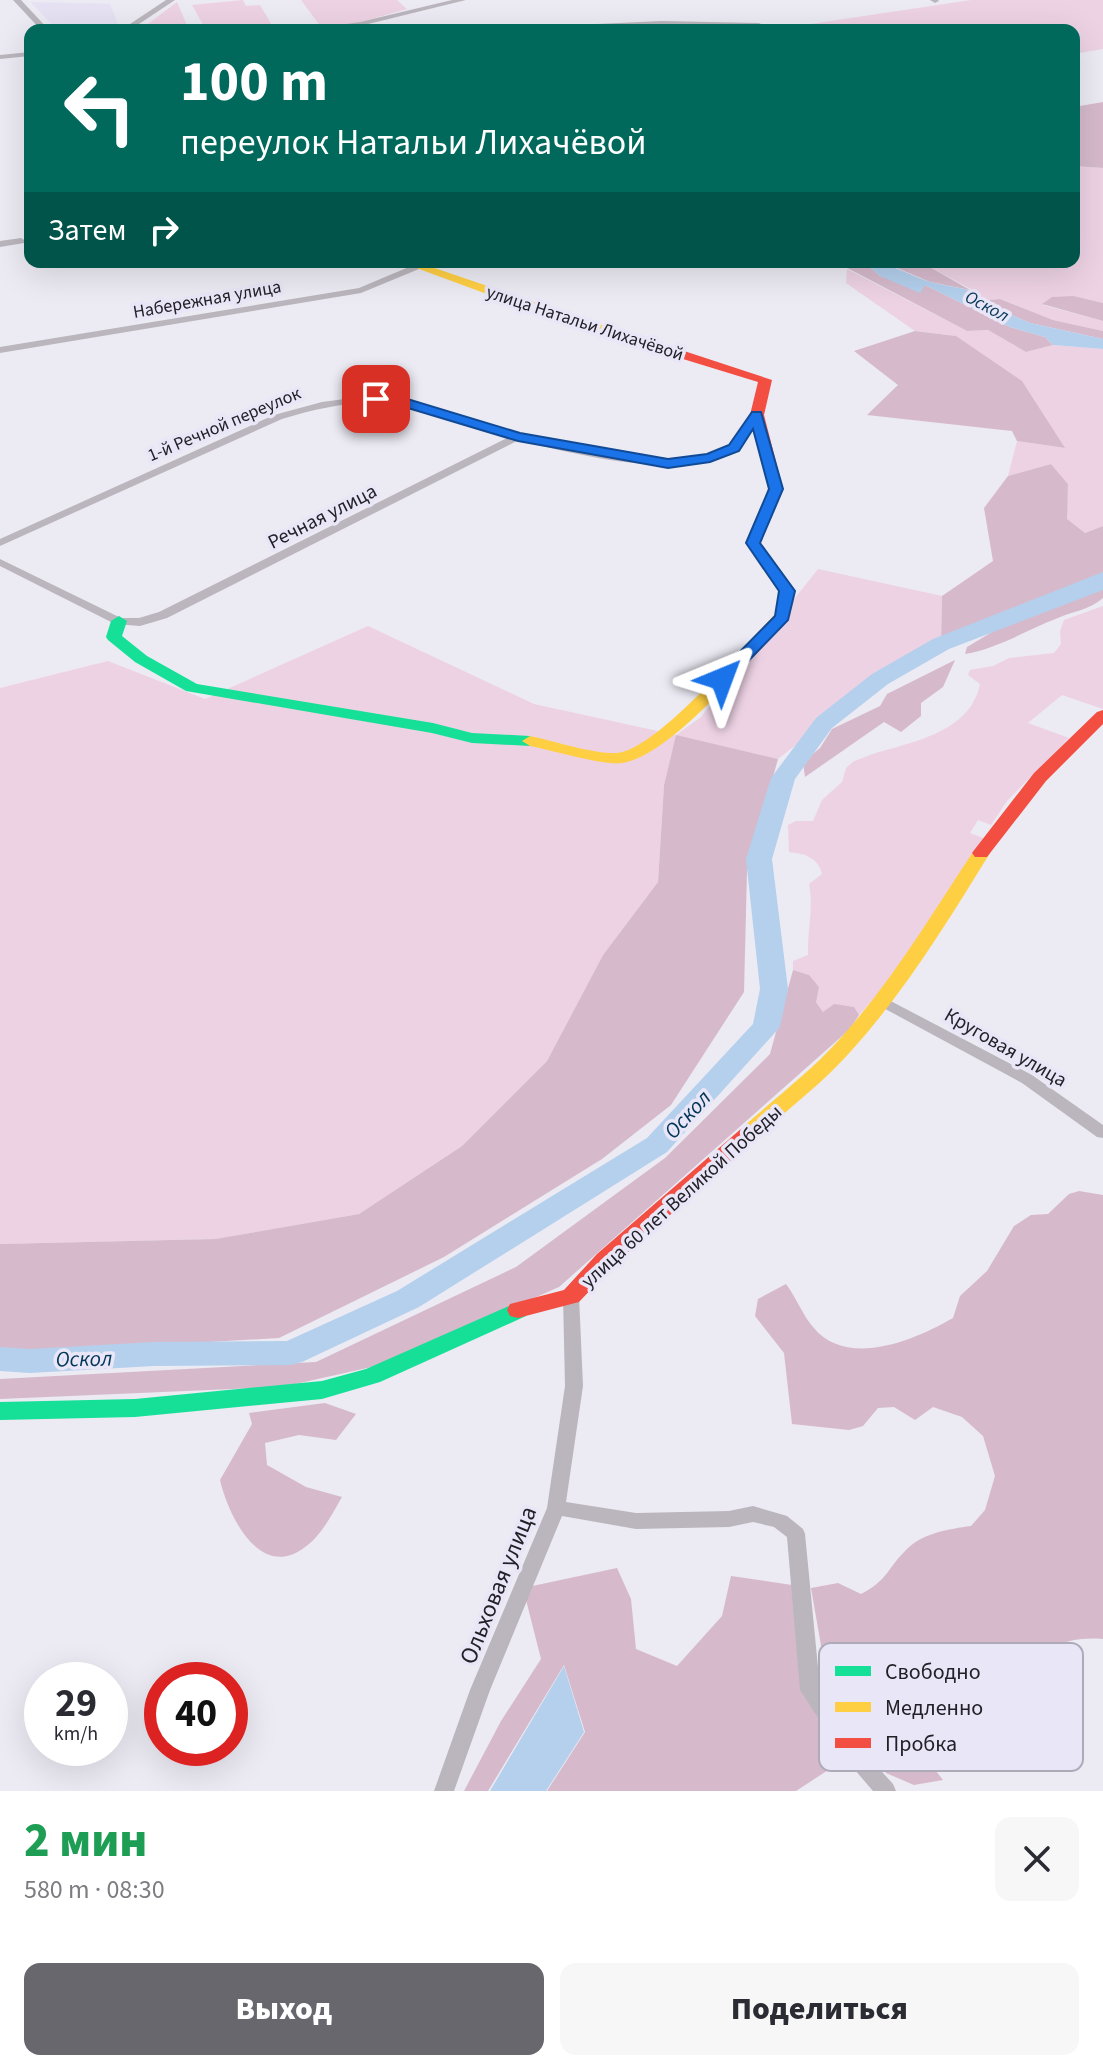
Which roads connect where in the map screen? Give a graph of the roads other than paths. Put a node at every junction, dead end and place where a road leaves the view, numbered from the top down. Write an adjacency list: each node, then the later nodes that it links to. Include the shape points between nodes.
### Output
1 (17, 0): 6 (street)
2 (171, 0): 7 (street)
3 (402, 0): 5 (street)
4 (462, 0): 5 (street)
5 (420, 10): 8 (street)
6 (39, 24)
7 (134, 24)
8 (360, 24)
9 (640, 24): 10 (street)
10 (710, 24)
11 (24, 55): 12 (street)
12 (0, 57)
13 (21, 241): 14 (street)
14 (0, 244)
15 (405, 268): 17 (street, Набережная улица, via 361,290)
16 (420, 268): 18 (street, улица Натальи Лихачёвой, via 765,380)
17 (0, 350)
18 (757, 415): 19 (street, 1-й Речной переулок, via 734,448 668,464); 22 (street, via 776,489 753,543 787,591 782,617 682,720 648,747 619,759 192,688 114,637)
19 (518, 437): 20 (street, 1-й Речной переулок, via 400,401 315,405); 22 (street, Речная улица, via 163,615)
20 (0, 543)
21 (0, 562): 22 (street)
22 (119, 621)
23 (1103, 715): 24 (street, улица 60 лет Великой Победы, via 1040,777 987,844)
24 (883, 1002): 25 (street, Круговая улица, via 1027,1079); 26 (street, улица 60 лет Великой Победы, via 842,1050)
25 (1103, 1133)
26 (571, 1296): 27 (street, улица 60 лет Великой Победы, via 514,1311 372,1376 322,1390 135,1408); 28 (street, Ольховая улица, via 574,1386)
27 (0, 1411)
28 (556, 1508): 29 (street, via 636,1521 753,1514 780,1521 796,1534 810,1690); 31 (street, Ольховая улица)
29 (819, 1704)
30 (868, 1771): 32 (street)
31 (444, 1791)
32 (886, 1791)

